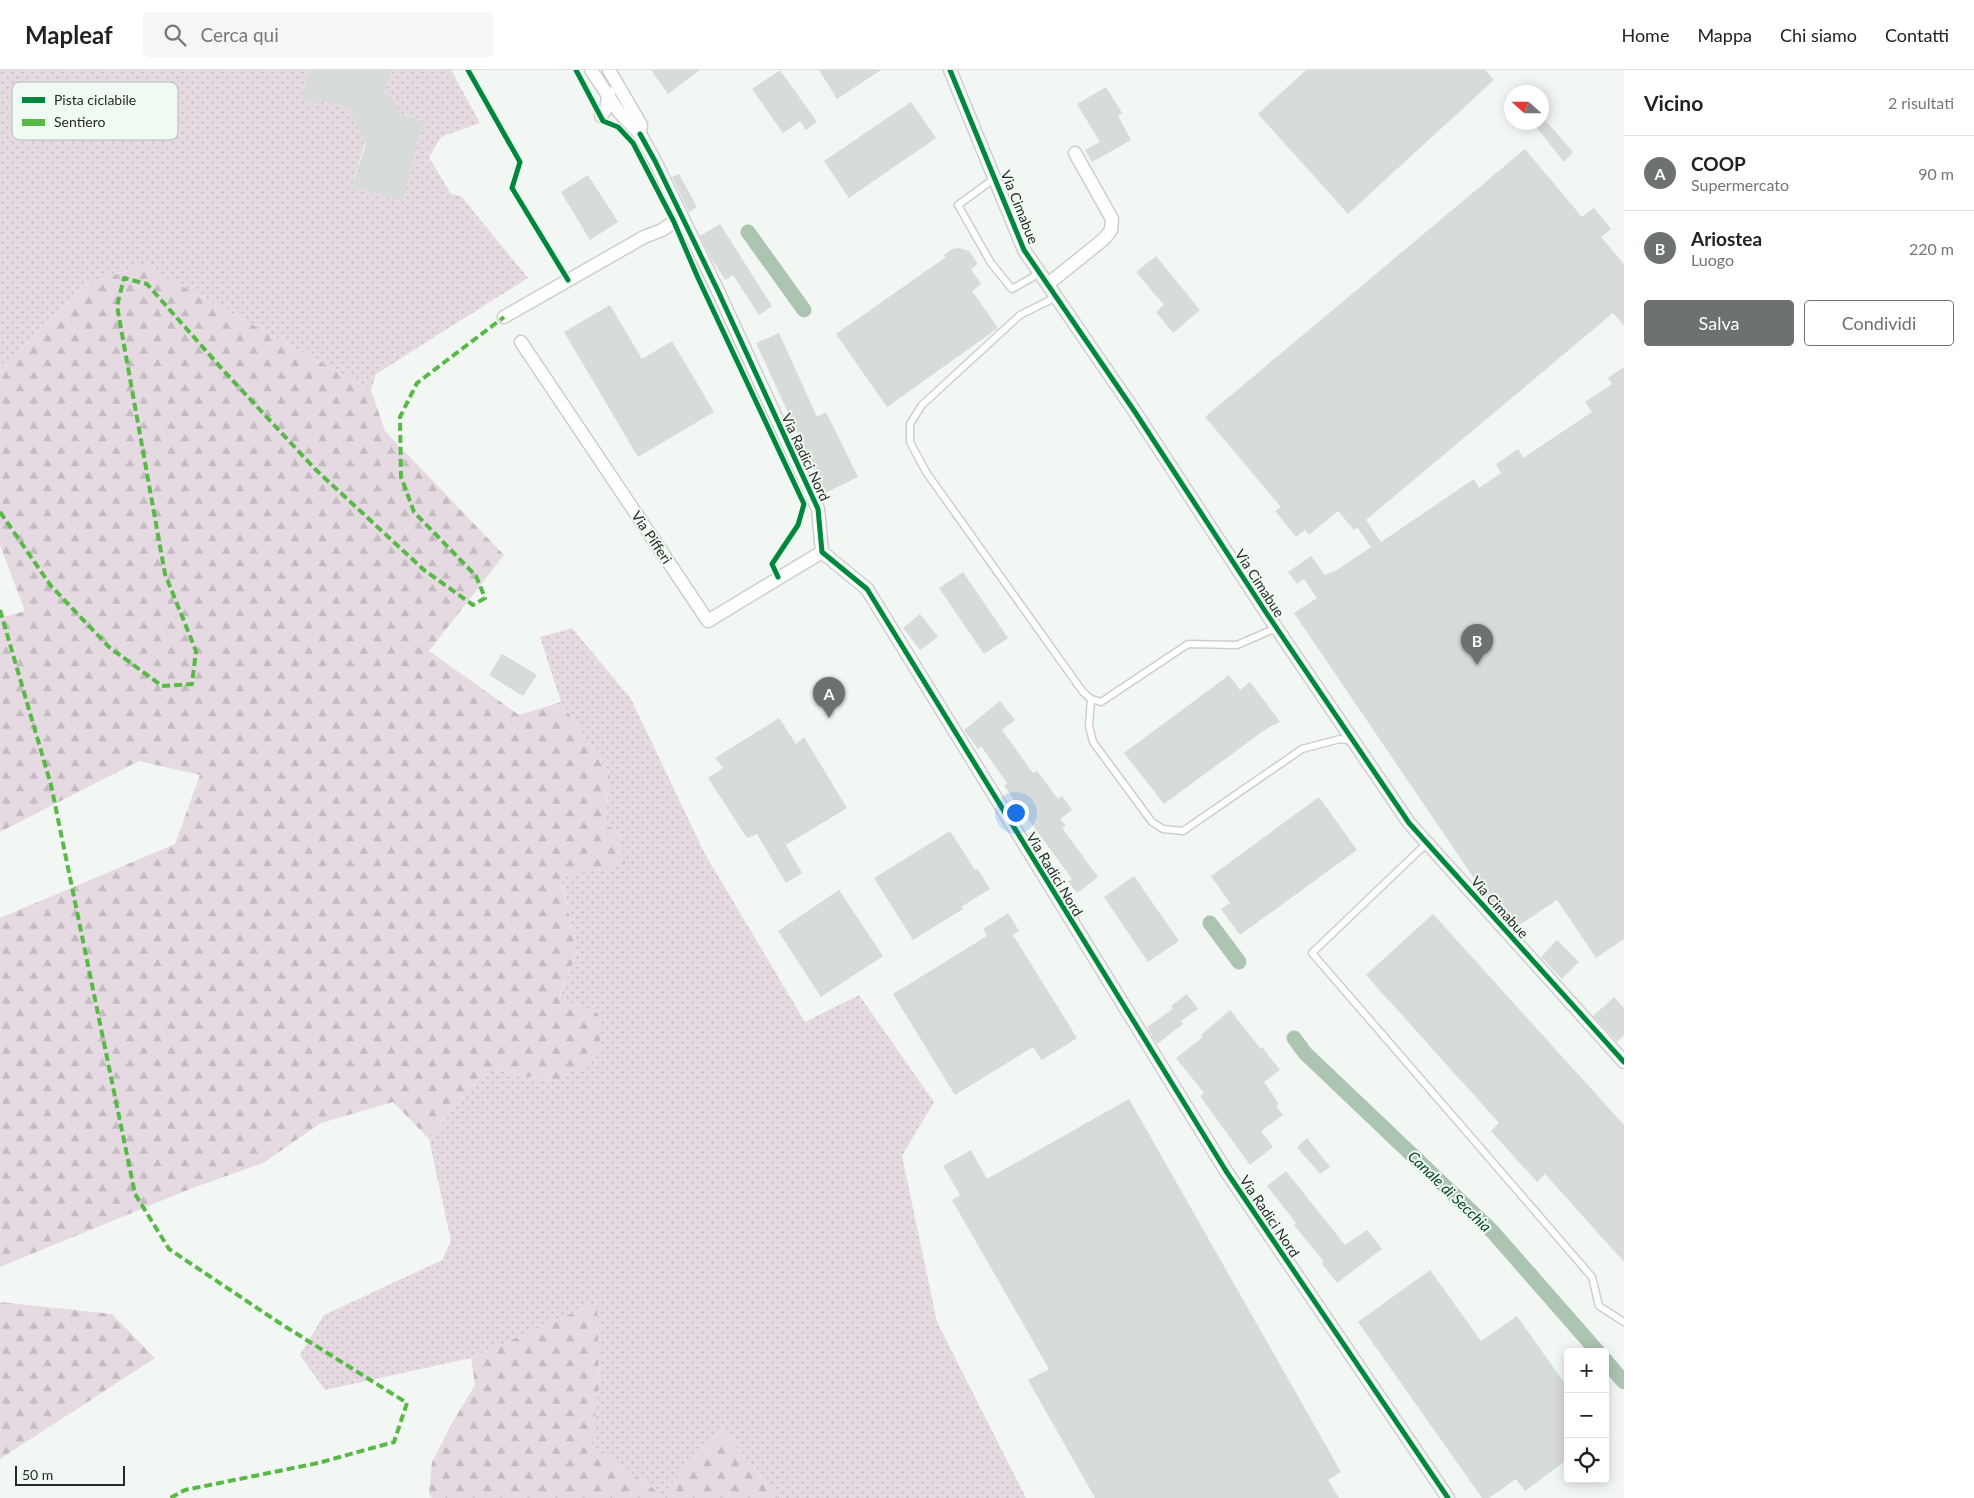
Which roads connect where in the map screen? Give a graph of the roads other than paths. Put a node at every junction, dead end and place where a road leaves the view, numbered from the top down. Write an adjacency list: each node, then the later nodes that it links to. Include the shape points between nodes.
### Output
1 (592, 70): 4 (street, Via Radici Nord)
2 (950, 70): 8 (street, Via Cimabue)
3 (609, 71): 4 (street); 6 (street, Via Radici Nord, via 641,125)
4 (609, 96): 5 (street, Via Radici Nord); 5 (street, via 601,116)
5 (626, 119): 6 (street, Via Radici Nord)
6 (640, 134): 9 (street, Via Radici Nord)
7 (1075, 152): 11 (street, via 1112,219 1111,230)
8 (995, 178): 10 (street, Via Cimabue, via 1024,250); 10 (lane, via 958,205 991,263 1012,289)
9 (681, 216): 13 (street, via 662,230 644,237); 15 (street, Via Radici Nord, via 818,509)
10 (1040, 273): 11 (street, Via Cimabue)
11 (1048, 284): 12 (street, Via Cimabue)
12 (1056, 296): 16 (street, Via Cimabue); 17 (lane, via 1020,315 929,397 910,424 910,442 926,472)
13 (504, 317)
14 (521, 342): 15 (street, Via Pifferi, via 708,621)
15 (822, 552): 22 (street, Via Radici Nord, via 867,589 1226,1171)
16 (1276, 628): 17 (lane, via 1237,645 1188,644 1101,702); 18 (street, Via Cimabue)
17 (1091, 699): 18 (lane, via 1089,726 1093,742 1152,822 1163,829 1183,831 1302,749 1340,739)
18 (1353, 741): 19 (street, Via Cimabue, via 1409,823)
19 (1427, 843): 20 (street, Via Cimabue); 21 (lane, via 1312,953 1592,1277 1599,1306)
20 (1624, 1062)
21 (1624, 1322)
22 (1448, 1498)

